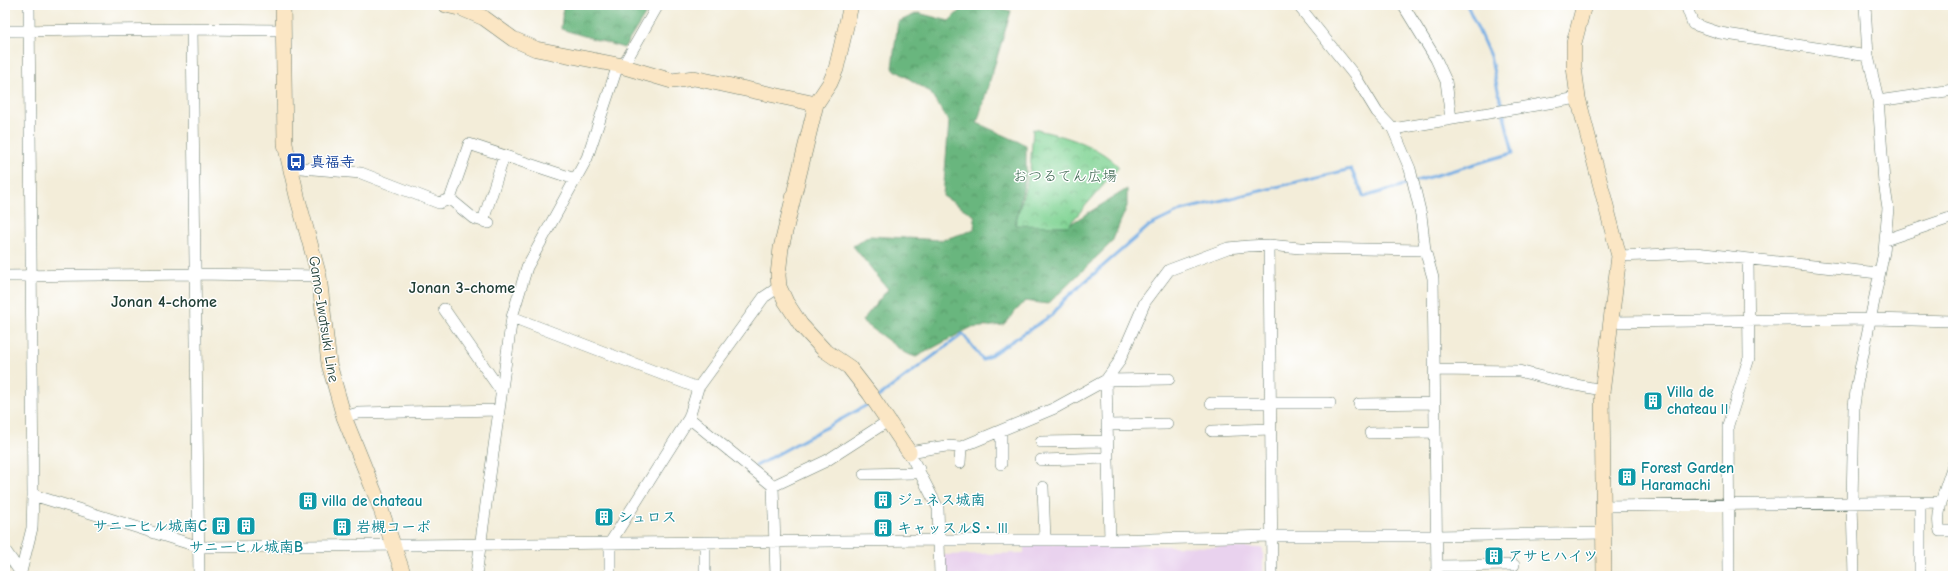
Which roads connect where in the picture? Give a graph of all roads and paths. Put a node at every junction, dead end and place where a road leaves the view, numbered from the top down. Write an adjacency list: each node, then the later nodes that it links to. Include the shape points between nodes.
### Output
1 (29, 5): 14 (street)
2 (283, 5): 12 (street, Gamo-Iwatsuki Line)
3 (446, 5): 16 (street, via 484,18 527,46)
4 (658, 5): 16 (street)
5 (851, 5): 20 (street, via 836,69)
6 (1298, 5): 22 (street, via 1355,76 1377,112)
7 (1403, 5): 21 (street, via 1436,59 1446,81)
8 (1584, 5): 18 (street, via 1574,43)
9 (1686, 5): 15 (street, via 1693,24 1720,33)
10 (1865, 5): 15 (street)
11 (192, 29): 12 (street); 14 (street); 34 (street)
12 (284, 30): 24 (street, Gamo-Iwatsuki Line, via 284,117)
13 (5, 31): 14 (street)
14 (29, 31): 36 (street)
15 (1868, 56): 19 (street)
16 (621, 66): 20 (street, via 672,81 694,78); 25 (street, via 587,158)
17 (1953, 90): 19 (street)
18 (1578, 98): 21 (street); 31 (street)
19 (1878, 101): 28 (street, via 1888,208)
20 (816, 104): 38 (street, via 781,248)
21 (1451, 119): 22 (street)
22 (1392, 129): 30 (street, via 1410,169 1421,215)
23 (504, 156): 25 (street); 26 (street, via 468,144); 26 (street, via 486,222 473,218)
24 (289, 167): 26 (street, via 361,173 439,203); 37 (street, Gamo-Iwatsuki Line)
25 (575, 180): 40 (street, via 527,267)
26 (450, 199)
27 (1953, 217): 28 (street)
28 (1885, 240): 33 (street)
29 (1269, 244): 30 (street, via 1300,248); 47 (street, via 1228,248 1169,270 1145,302 1119,362); 52 (street)
30 (1425, 250): 45 (street, via 1432,278)
31 (1619, 256): 32 (street, via 1695,253); 44 (street)
32 (1748, 259): 33 (street); 42 (street)
33 (1878, 273): 41 (street)
34 (197, 274): 36 (street); 37 (street); 98 (street)
35 (5, 276): 36 (street)
36 (31, 276): 80 (street)
37 (319, 276): 57 (street, Gamo-Iwatsuki Line, via 329,364)
38 (779, 287): 48 (street, via 764,297); 59 (street, via 801,325 824,350 849,367)
39 (444, 309): 50 (street)
40 (512, 317): 48 (street); 50 (street)
41 (1870, 319): 42 (street); 43 (street); 83 (street, via 1854,406)
42 (1749, 321): 44 (street); 84 (street, via 1749,358 1728,425)
43 (1953, 321)
44 (1612, 322): 49 (street)
45 (1434, 370): 49 (street, via 1519,371); 54 (street)
46 (1169, 379): 47 (street)
47 (1106, 380): 61 (street); 64 (street, via 1055,408)
48 (698, 388): 58 (street)
49 (1602, 390): 85 (street)
50 (501, 391): 56 (street)
51 (1211, 403): 52 (street)
52 (1270, 403): 53 (street); 62 (street)
53 (1330, 403)
54 (1435, 403): 55 (street); 65 (street)
55 (1359, 404)
56 (498, 410): 57 (street, via 358,413); 97 (street)
57 (344, 417): 96 (street, Gamo-Iwatsuki Line)
58 (689, 418): 78 (street); 95 (street)
59 (888, 421): 70 (street); 78 (street, via 826,461)
60 (1167, 424): 61 (street)
61 (1107, 425): 67 (street)
62 (1271, 429): 63 (street); 88 (street)
63 (1212, 431)
64 (1001, 432): 69 (street); 74 (street)
65 (1435, 432): 66 (street); 89 (street)
66 (1370, 433)
67 (1107, 441): 68 (street); 71 (street)
68 (1042, 442)
69 (961, 447): 70 (street, via 946,446); 73 (street)
70 (909, 452): 76 (street)
71 (1108, 458): 72 (street); 92 (street)
72 (1041, 460)
73 (960, 463)
74 (1002, 464)
75 (1953, 465): 82 (street)
76 (919, 469): 77 (street, via 914,473); 90 (street, via 938,508)
77 (864, 474)
78 (773, 486): 94 (street)
79 (1043, 487): 91 (street)
80 (33, 495): 98 (street); 102 (street, via 32,528)
81 (1920, 502): 82 (street); 83 (street); 114 (street)
82 (1941, 502): 86 (street, via 1940,531)
83 (1852, 503): 84 (street); 113 (street)
84 (1729, 505): 85 (street); 112 (street)
85 (1604, 506): 87 (street)
86 (1953, 531)
87 (1604, 533): 89 (street); 111 (street)
88 (1272, 536): 89 (street); 92 (street); 110 (street)
89 (1436, 536): 101 (street)
90 (940, 540): 91 (street); 94 (street); 109 (street)
91 (1045, 540): 92 (street)
92 (1110, 540)
93 (705, 542): 94 (street); 95 (street); 107 (street)
94 (775, 542): 108 (street)
95 (610, 543): 97 (street); 106 (street)
96 (393, 544): 97 (street); 98 (street); 104 (street, Gamo-Iwatsuki Line)
97 (481, 545): 105 (street)
98 (200, 547): 103 (street)
99 (5, 550): 102 (street)
100 (1514, 565): 101 (street)
101 (1437, 571)
102 (22, 574)
103 (199, 576)
104 (404, 576)
105 (476, 576)
106 (610, 576)
107 (706, 576)
108 (776, 576)
109 (940, 576)
110 (1272, 576)
111 (1604, 576)
112 (1729, 576)
113 (1854, 576)
114 (1920, 576)

